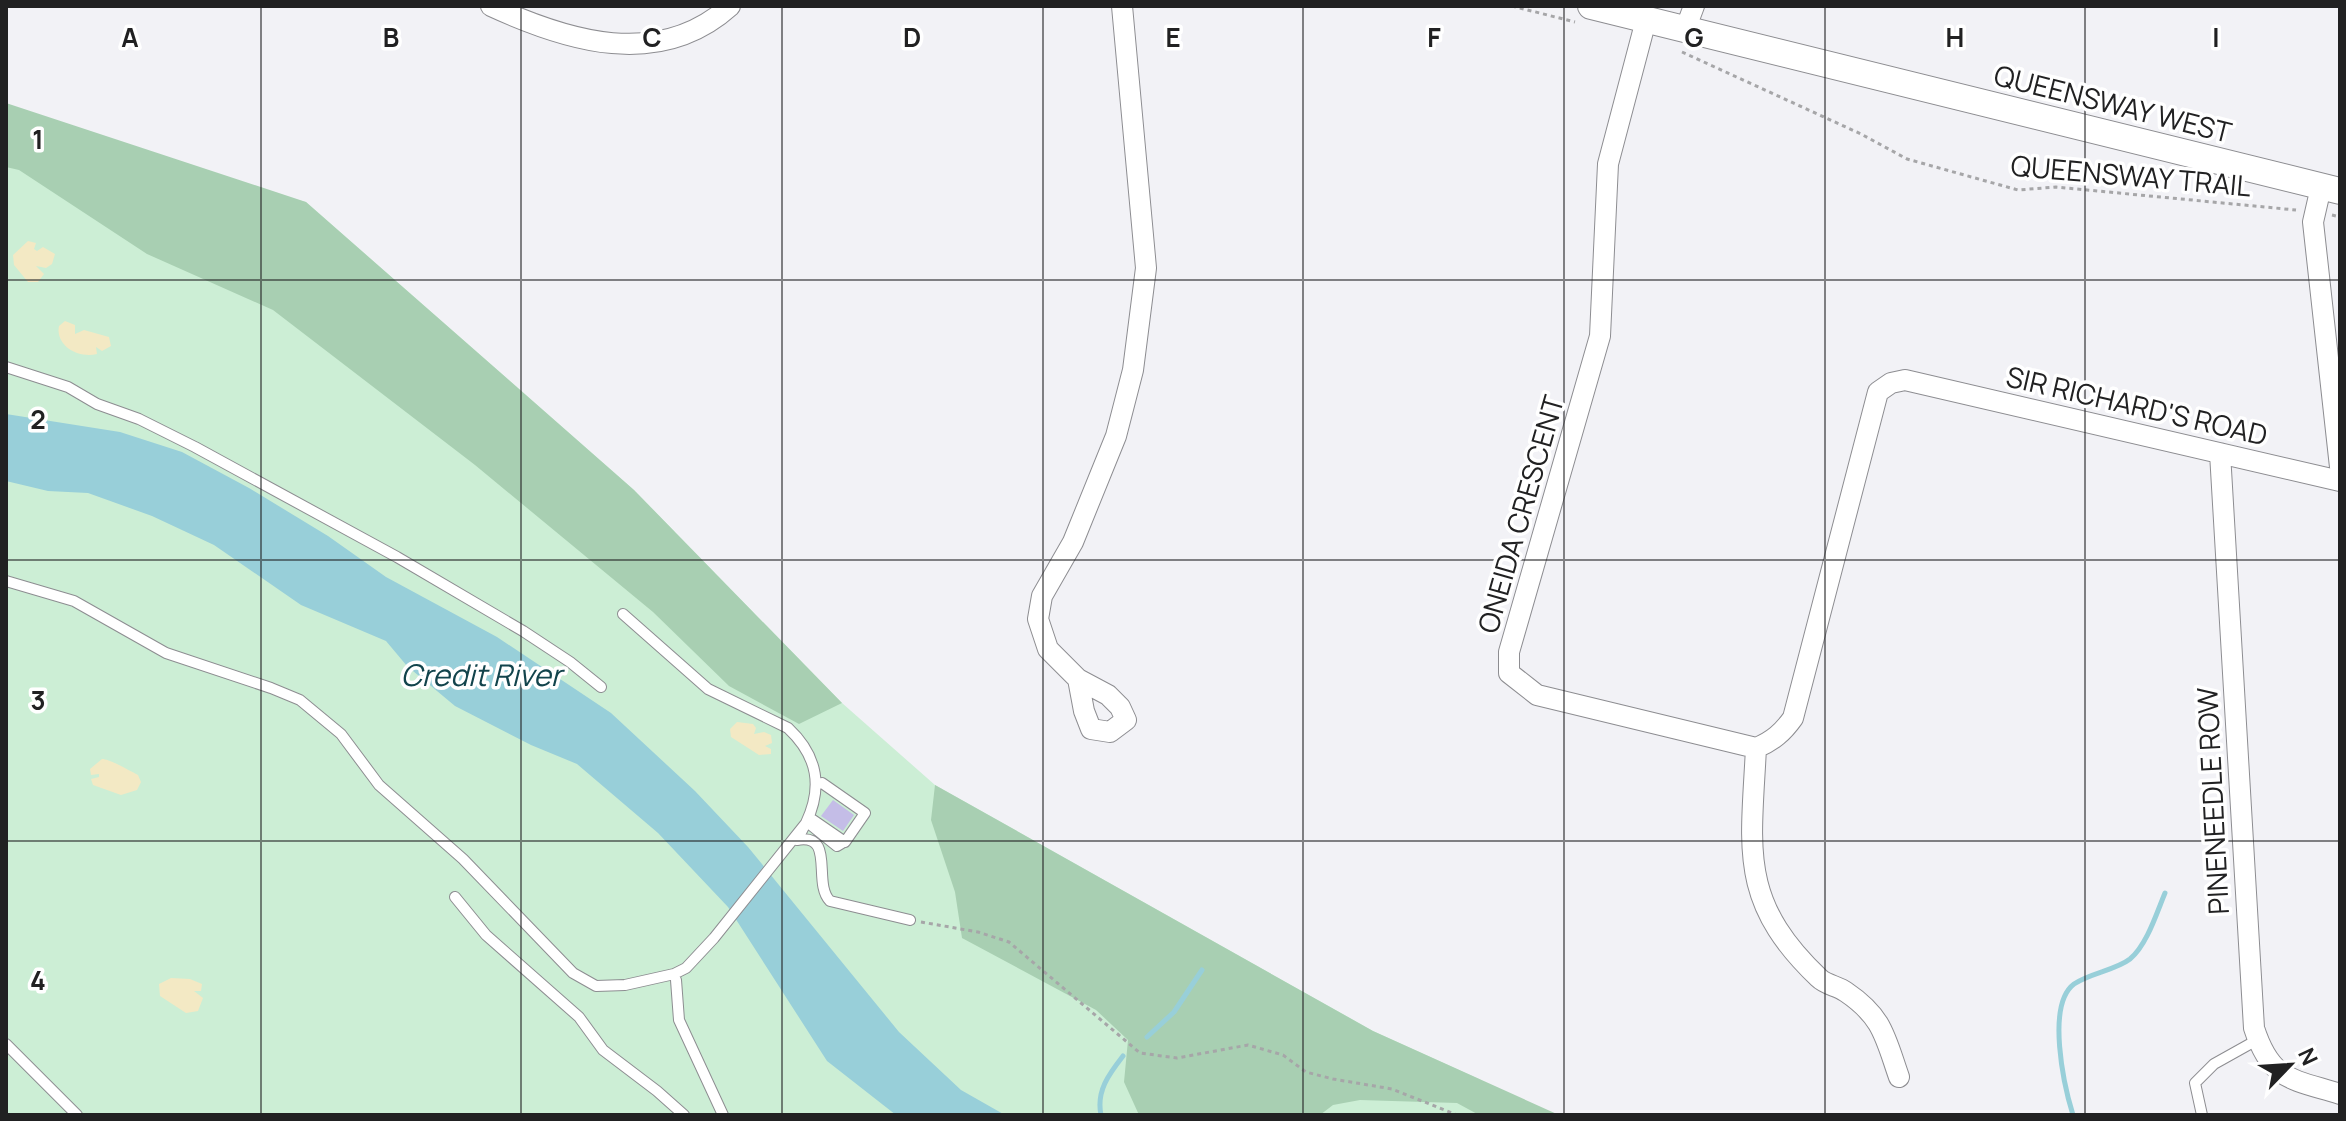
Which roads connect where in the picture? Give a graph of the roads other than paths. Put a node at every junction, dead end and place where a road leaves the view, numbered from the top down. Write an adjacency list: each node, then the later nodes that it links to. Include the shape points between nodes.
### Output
1 (491, 6): 2 (street, via 569,38 603,43 682,36 711,23)
2 (730, 6)
3 (1122, 6): 14 (street, via 1146,268 1133,370 1116,436 1073,542 1042,596 1038,619 1048,649)
4 (1588, 15): 5 (street, QUEENSWAY WEST)
5 (1646, 20): 6 (street, QUEENSWAY WEST); 16 (street, ONEIDA CRESCENT, via 1608,164 1600,336 1509,652 1509,673 1537,695)
6 (1683, 28): 7 (street, QUEENSWAY WEST)
7 (2330, 189): 10 (street, via 2313,222)
8 (6, 367): 15 (lane, via 68,387 195,447 523,631)
9 (2220, 453): 11 (street, SIR RICHARD'S ROAD); 16 (street, SIR RICHARD'S ROAD, via 1905,380 1891,383 1878,392 1793,718 1775,738); 23 (street, PINENEEDLE ROW)
10 (2340, 467)
11 (2340, 481)
12 (6, 581): 18 (lane, via 74,601 166,653 300,700 341,734 379,785 463,859 573,973 596,986 686,968)
13 (623, 614): 17 (lane, via 708,689 788,728 801,743)
14 (1078, 679)
15 (601, 687)
16 (1756, 748): 25 (street, via 1751,844 1760,895 1773,924 1821,981 1842,989 1880,1022)
17 (818, 784): 18 (lane); 19 (lane, via 865,813 845,842 813,820 811,825 837,846)
18 (806, 823): 21 (lane, via 797,840 813,841 820,850 821,888 830,901)
19 (842, 843)
20 (455, 897): 28 (lane, via 486,935 579,1017 603,1050)
21 (910, 920)
22 (676, 980): 29 (lane, via 679,1020)
23 (2257, 1040): 26 (street, PINENEEDLE ROW, via 2275,1071); 30 (lane, via 2214,1064 2195,1083)
24 (6, 1044): 27 (lane)
25 (1899, 1077)
26 (2340, 1094)
27 (77, 1115)
28 (684, 1115)
29 (723, 1115)
30 (2202, 1115)

